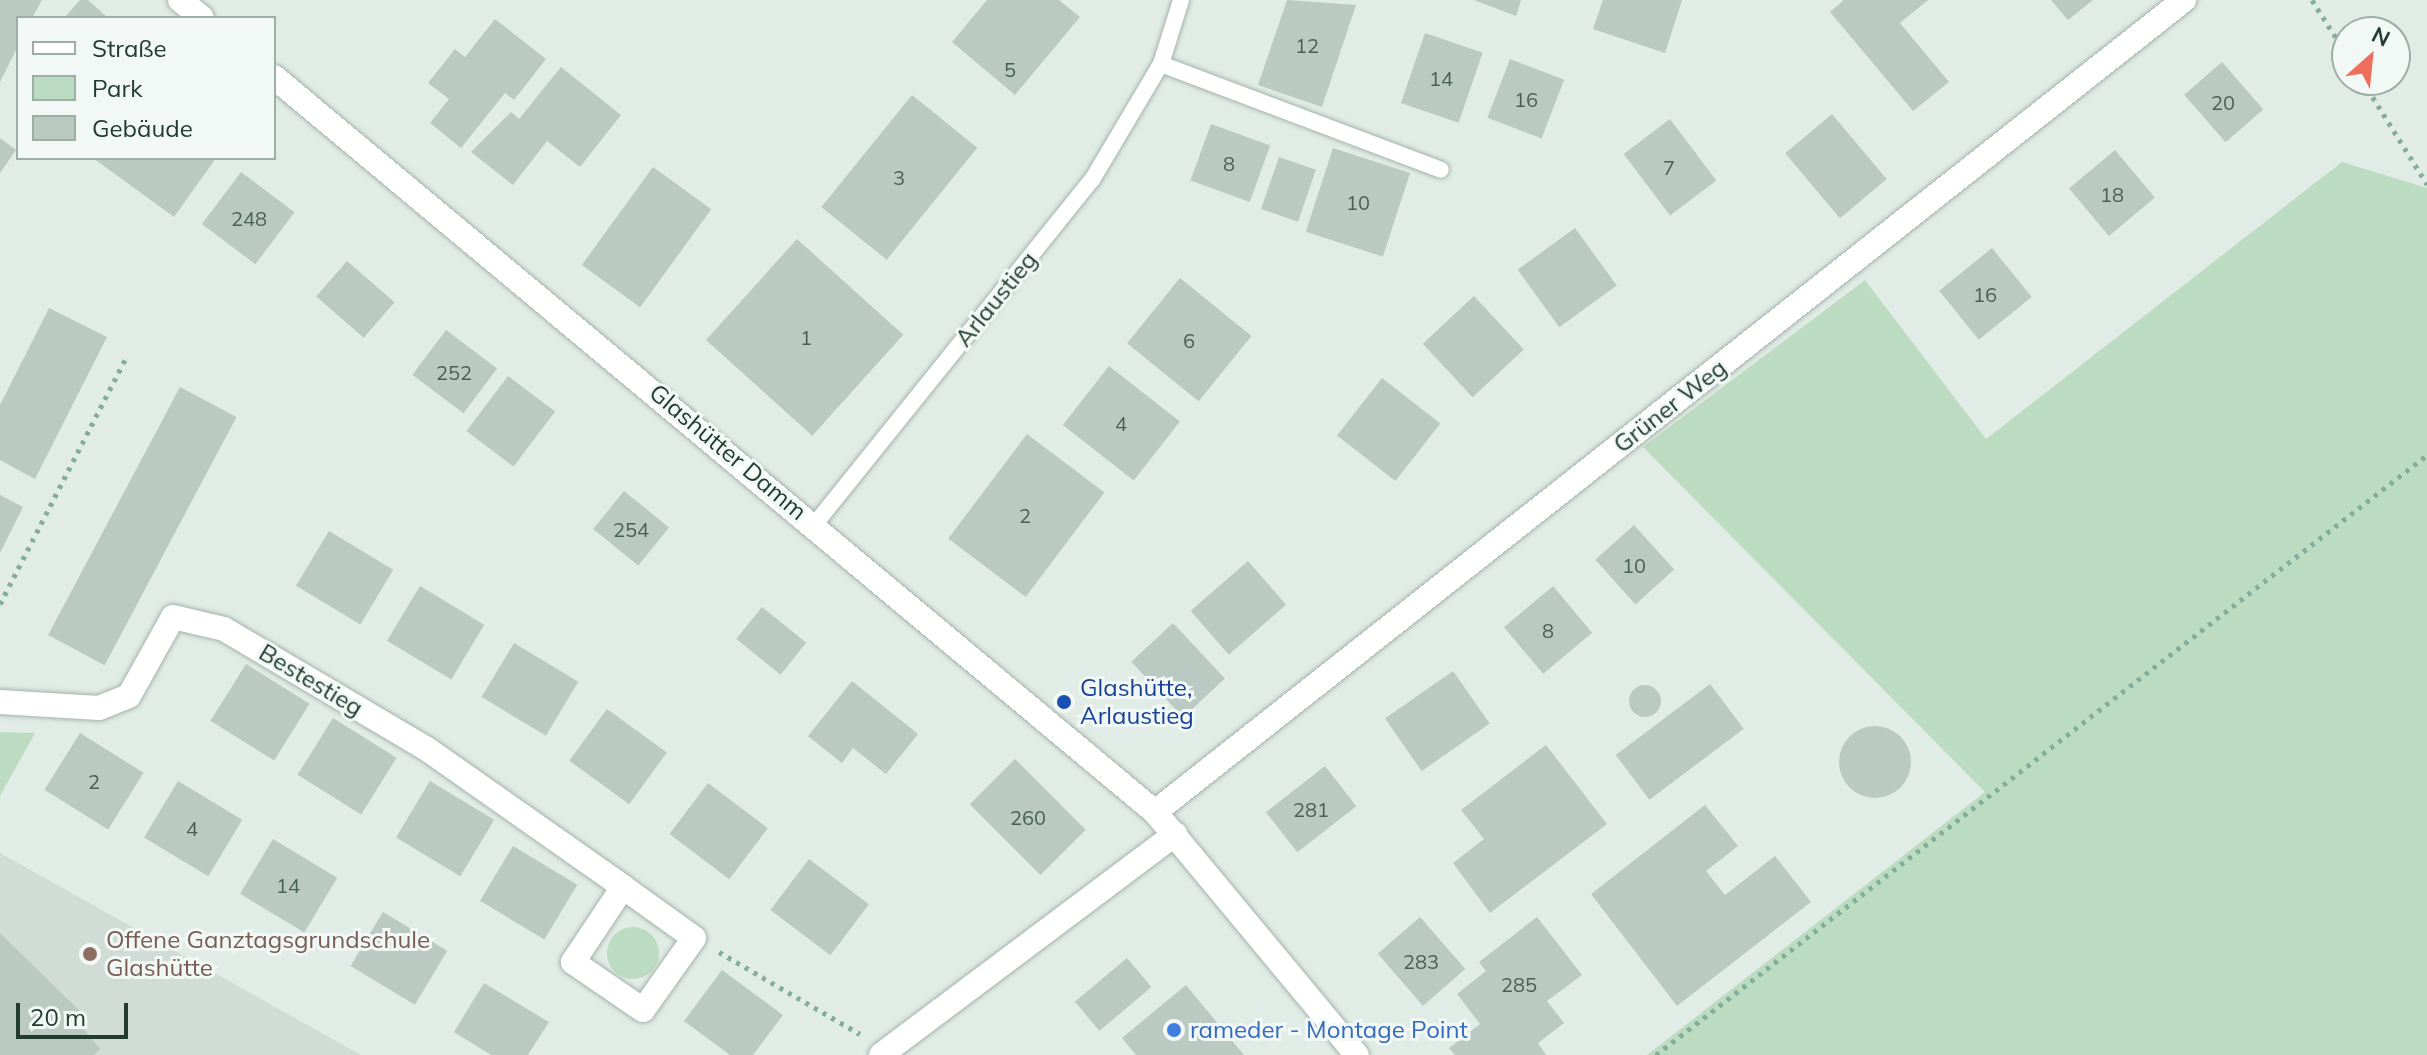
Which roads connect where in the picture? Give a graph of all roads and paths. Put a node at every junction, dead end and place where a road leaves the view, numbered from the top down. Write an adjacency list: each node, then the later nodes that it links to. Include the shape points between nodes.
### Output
1 (180, 0): 5 (street)
2 (1181, 0): 7 (lane, Arlaustieg)
3 (2184, 0): 17 (street, Grüner Weg)
4 (2312, 0): 6 (path)
5 (200, 16)
6 (2331, 30)
7 (1161, 64): 10 (lane); 14 (lane, Arlaustieg, via 1092,180)
8 (276, 79): 14 (street, Glashütter Damm)
9 (2372, 96): 11 (path)
10 (1441, 170)
11 (2427, 184)
12 (126, 358): 15 (path)
13 (2427, 455): 23 (path)
14 (815, 524): 17 (street, Glashütter Damm)
15 (0, 604)
16 (0, 702): 19 (street, Bestestieg, via 99,708 129,696 173,617 224,629 427,749)
17 (1155, 812): 18 (street, Glashütter Damm)
18 (1175, 834): 21 (street); 22 (street, Glashütter Damm)
19 (623, 887): 19 (street, Bestestieg, via 694,938 643,1010 573,962)
20 (752, 972): 21 (path)
21 (884, 1052)
22 (1357, 1055)
23 (1656, 1055)

